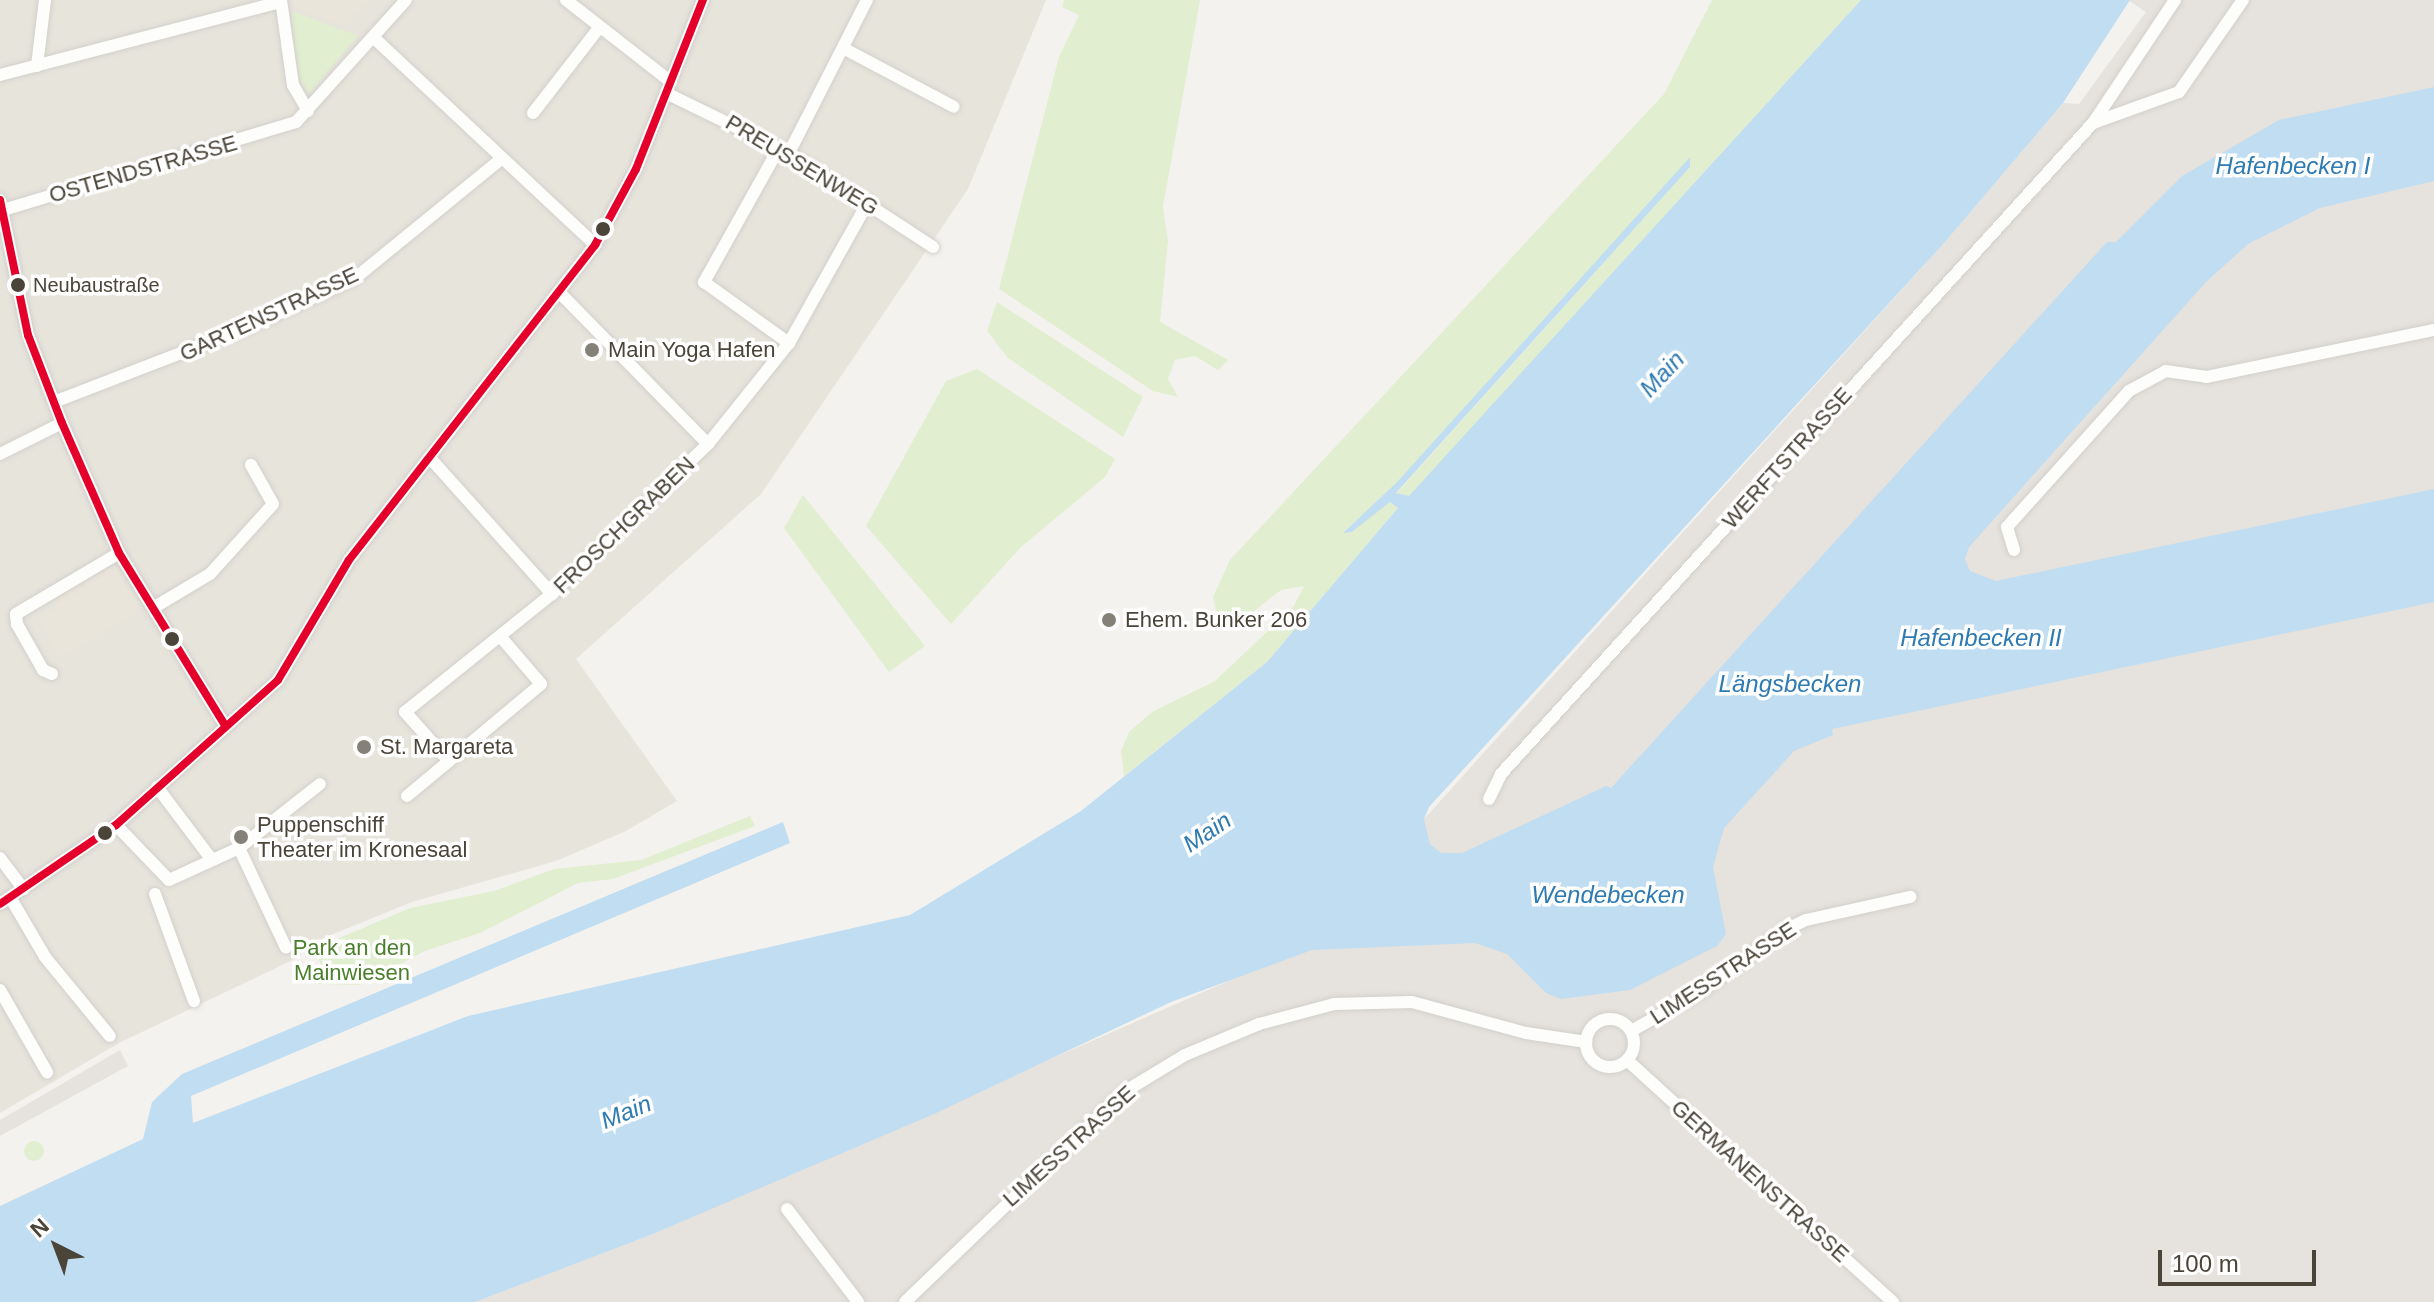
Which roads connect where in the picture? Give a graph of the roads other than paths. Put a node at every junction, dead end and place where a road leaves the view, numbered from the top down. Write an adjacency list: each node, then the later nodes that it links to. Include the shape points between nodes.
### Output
1 (45, 0): 12 (street)
2 (406, 0): 10 (street, OSTENDSTRASSE)
3 (566, 0): 9 (street, PREUSSENWEG)
4 (703, 0): 14 (street)
5 (867, 0): 11 (street)
6 (2175, 0): 18 (street, WERFTSTRASSE)
7 (2243, 0): 18 (street, via 2179,92)
8 (281, 1): 12 (street); 16 (street, via 293,85)
9 (599, 28): 14 (street, PREUSSENWEG); 17 (street)
10 (373, 37): 16 (street, OSTENDSTRASSE); 20 (street)
11 (845, 49): 15 (street); 19 (street)
12 (37, 66): 13 (street)
13 (0, 75)
14 (669, 87): 19 (street, PREUSSENWEG); 23 (street, via 636,169)
15 (954, 107)
16 (308, 111): 22 (street, OSTENDSTRASSE, via 283,127)
17 (533, 113)
18 (2093, 123): 46 (street, WERFTSTRASSE, via 1501,774)
19 (784, 150): 21 (street, PREUSSENWEG); 28 (street, via 704,282)
20 (501, 159): 23 (street); 29 (street, GARTENSTRASSE, via 354,279 251,326)
21 (868, 202): 24 (street, PREUSSENWEG); 28 (street, FROSCHGRABEN)
22 (1, 205): 25 (street)
23 (595, 245): 26 (street)
24 (933, 247)
25 (6, 259): 29 (street)
26 (561, 294): 31 (street); 33 (street)
27 (2434, 330): 35 (street, via 2207,377 2166,371 2129,391 2007,527)
28 (789, 343): 31 (street, FROSCHGRABEN)
29 (54, 402): 30 (street)
30 (62, 423): 32 (street); 36 (street)
31 (708, 444): 37 (street, FROSCHGRABEN)
32 (0, 454)
33 (430, 458): 37 (street); 41 (street, via 349,560 278,680)
34 (251, 465): 38 (street, via 273,504 210,574)
35 (2014, 550)
36 (119, 553): 38 (street); 40 (street, via 16,614 43,670)
37 (552, 594): 39 (street, FROSCHGRABEN)
38 (153, 608): 41 (street)
39 (500, 636): 42 (street, via 541,684); 42 (street, FROSCHGRABEN, via 405,712)
40 (52, 674)
41 (225, 725): 44 (street)
42 (449, 761): 45 (street)
43 (320, 784): 48 (street)
44 (157, 787): 47 (street); 50 (street)
45 (407, 796)
46 (1489, 799)
47 (116, 825): 50 (street, via 169,880); 51 (street)
48 (239, 848): 50 (street); 55 (street)
49 (0, 858): 51 (street)
50 (212, 860)
51 (23, 889): 54 (street)
52 (155, 894): 57 (street)
53 (1910, 897): 58 (street, LIMESSTRASSE, via 1793,925 1699,993)
54 (5, 901): 59 (street)
55 (286, 948)
56 (0, 990): 62 (street)
57 (194, 1001)
58 (1631, 1031): 60 (street, via 1619,1021 1604,1020 1591,1028); 61 (street, via 1634,1044)
59 (110, 1036)
60 (1586, 1042): 61 (street, via 1589,1056 1600,1065 1614,1067); 65 (street, LIMESSTRASSE, via 1526,1033 1412,1002 1334,1004 1259,1024 1185,1055 1124,1092)
61 (1627, 1060): 66 (street, GERMANENSTRASSE)
62 (47, 1072)
63 (787, 1209): 64 (street)
64 (858, 1302)
65 (905, 1302)
66 (1893, 1302)

